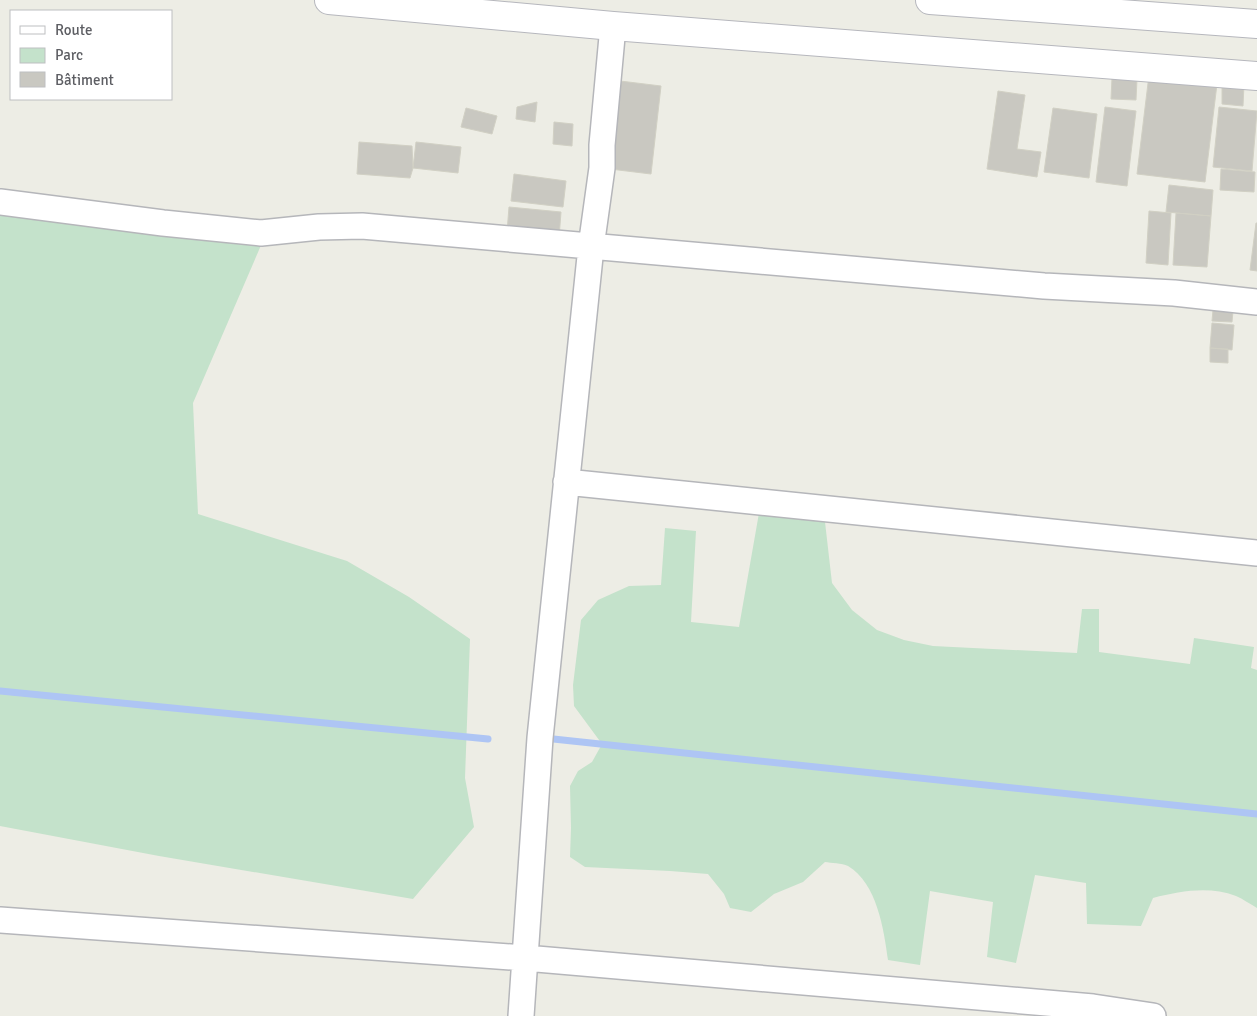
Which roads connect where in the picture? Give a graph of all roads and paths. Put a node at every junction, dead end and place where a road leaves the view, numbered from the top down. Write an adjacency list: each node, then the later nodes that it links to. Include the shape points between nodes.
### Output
1 (329, 0): 4 (street)
2 (930, 0): 3 (street)
3 (1257, 24)
4 (613, 26): 5 (street); 7 (street)
5 (1257, 76)
6 (0, 202): 7 (street, via 261,233 362,226)
7 (592, 247): 8 (street); 9 (street)
8 (1257, 302)
9 (566, 482): 10 (street); 12 (street, via 540,738)
10 (1257, 553)
11 (0, 920): 12 (street)
12 (525, 958): 13 (street); 14 (street, via 1093,1007)
13 (521, 1016)
14 (1153, 1016)

